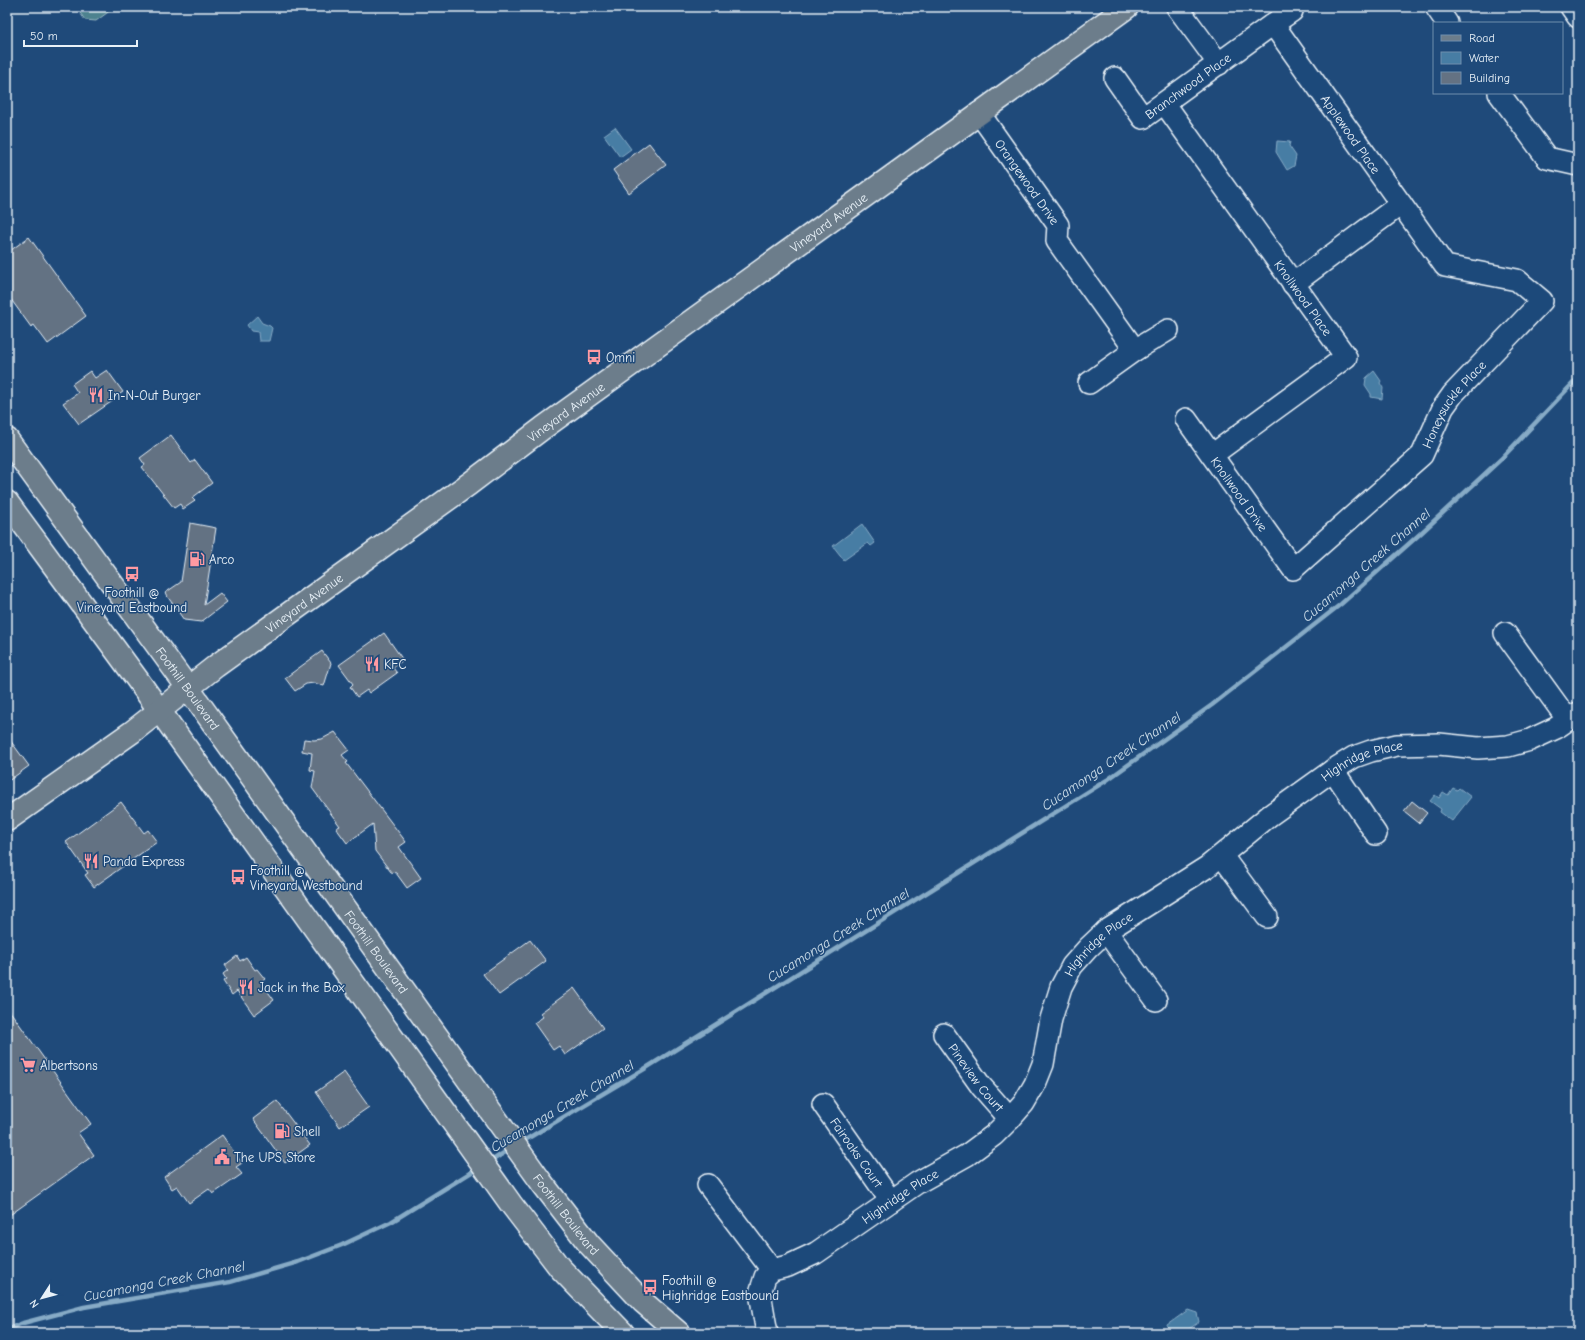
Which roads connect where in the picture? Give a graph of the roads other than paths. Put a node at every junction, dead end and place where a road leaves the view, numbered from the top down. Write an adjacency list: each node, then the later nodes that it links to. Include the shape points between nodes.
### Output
1 (1127, 7): 13 (main road, Vineyard Avenue)
2 (1177, 7): 9 (street)
3 (1289, 7): 8 (street, via 1292,11)
4 (1436, 7): 7 (street)
5 (1571, 7): 6 (street)
6 (1578, 17)
7 (1447, 22)
8 (1273, 24): 9 (street, Branchwood Place); 15 (street, Applewood Place)
9 (1219, 64): 12 (street, Branchwood Place)
10 (1115, 78): 12 (street, Branchwood Place, via 1143,118)
11 (1500, 94): 14 (street, via 1547,158)
12 (1165, 104): 16 (street, Knollwood Place)
13 (979, 113): 19 (street, Orangewood Drive, via 1058,225 1057,241); 27 (main road, Vineyard Avenue, via 549,423)
14 (1578, 165)
15 (1401, 204): 16 (street); 17 (street, Applewood Place, via 1445,266 1517,280)
16 (1293, 284): 23 (street, Knollwood Place, via 1346,357)
17 (1542, 301): 25 (street, Honeysuckle Place, via 1453,394 1443,408 1422,455)
18 (1168, 330): 19 (street)
19 (1135, 350): 20 (street)
20 (1089, 383)
21 (1186, 419): 23 (street, Knollwood Drive)
22 (7, 439): 27 (main road, Foothill Boulevard)
23 (1212, 455): 25 (street, Knollwood Drive)
24 (7, 502): 28 (main road)
25 (1293, 569)
26 (1505, 632): 29 (street)
27 (188, 688): 28 (main road, Vineyard Avenue); 44 (main road, Foothill Boulevard, via 500,1126 589,1244 643,1302)
28 (159, 710): 31 (main road, Vineyard Avenue); 43 (main road, via 492,1177 560,1268)
29 (1573, 716): 30 (street, Highridge Place, via 1556,728 1530,740 1508,746 1478,748 1439,744 1397,745 1371,751)
30 (1333, 770): 32 (street); 33 (street, Highridge Place, via 1269,816)
31 (7, 820)
32 (1376, 834)
33 (1222, 856): 34 (street); 35 (street, Highridge Place)
34 (1267, 917)
35 (1106, 931): 36 (street); 39 (street, Highridge Place, via 1072,966 1061,987 1051,1019 1043,1064 1024,1103)
36 (1156, 1000)
37 (944, 1034): 39 (street, Pineview Court, via 981,1086)
38 (823, 1104): 41 (street, Fairoaks Court)
39 (1010, 1119): 41 (street, Highridge Place, via 967,1155)
40 (708, 1185): 42 (street)
41 (891, 1201): 42 (street, Highridge Place, via 816,1253 788,1266)
42 (772, 1270): 45 (street, via 765,1277 760,1293)
43 (623, 1333)
44 (679, 1333)
45 (767, 1333)

